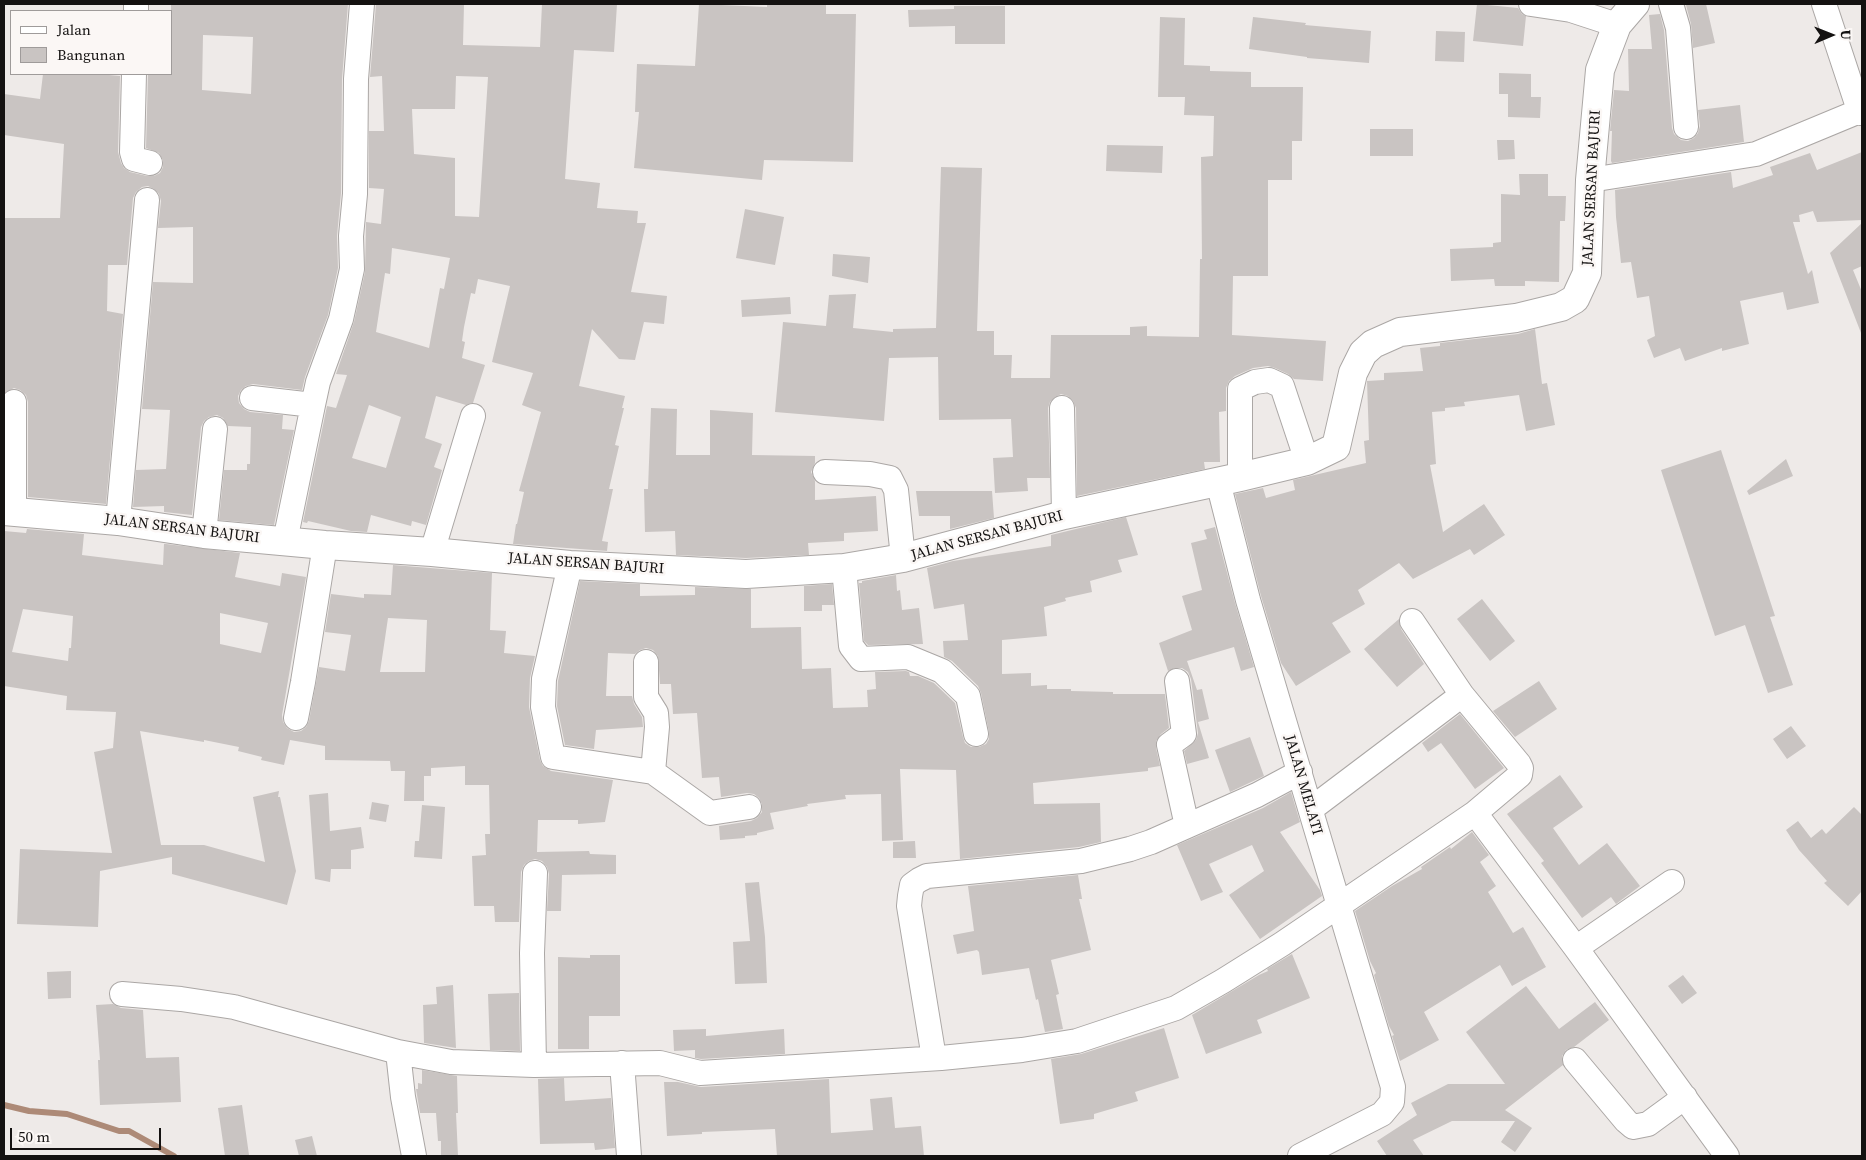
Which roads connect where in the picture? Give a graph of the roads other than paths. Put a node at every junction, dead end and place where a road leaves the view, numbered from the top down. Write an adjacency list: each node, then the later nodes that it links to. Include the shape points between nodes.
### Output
1 (362, 4): 15 (street, via 356,79 352,269 341,319)
2 (1531, 4): 6 (street, via 1572,10)
3 (1635, 4): 6 (main road, JALAN SERSAN BAJURI)
4 (1671, 4): 9 (street, via 1678,28)
5 (1824, 4): 8 (street)
6 (1616, 25): 11 (main road, JALAN SERSAN BAJURI, via 1600,70)
7 (134, 75): 10 (street, via 132,152 137,160)
8 (1861, 111): 11 (street, via 1756,154)
9 (1686, 127)
10 (150, 163)
11 (1590, 180): 19 (main road, JALAN SERSAN BAJURI, via 1587,274 1575,299 1561,307 1516,318 1400,332 1373,344 1353,373 1336,447)
12 (147, 200): 24 (street)
13 (252, 398): 15 (street)
14 (14, 402): 22 (street)
15 (312, 405): 26 (street)
16 (1062, 408): 23 (street)
17 (473, 416): 28 (street)
18 (215, 429): 25 (street)
19 (1308, 460): 21 (main road, JALAN SERSAN BAJURI); 21 (street, JALAN MELATI, via 1282,386 1269,380 1255,382 1240,389)
20 (824, 472): 29 (street, via 890,478 896,490)
21 (1229, 480): 23 (main road, JALAN SERSAN BAJURI); 39 (street, JALAN MELATI, via 1248,600)
22 (9, 511): 24 (main road, JALAN SERSAN BAJURI)
23 (1064, 515): 29 (main road, JALAN SERSAN BAJURI)
24 (118, 521): 25 (main road, JALAN SERSAN BAJURI)
25 (204, 534): 26 (main road, JALAN SERSAN BAJURI)
26 (285, 541): 27 (main road, JALAN SERSAN BAJURI)
27 (325, 545): 28 (main road, JALAN SERSAN BAJURI); 36 (street)
28 (432, 552): 30 (main road, JALAN SERSAN BAJURI)
29 (903, 558): 31 (main road, JALAN SERSAN BAJURI)
30 (570, 565): 31 (main road, JALAN SERSAN BAJURI, via 746,574); 38 (street, via 544,679 544,707 553,757)
31 (844, 568): 37 (street, via 851,646 861,659 908,657 942,671 968,696)
32 (1412, 621): 35 (street)
33 (646, 662): 38 (street, via 646,697 657,720)
34 (1177, 681): 43 (street, via 1184,734 1169,745)
35 (1462, 695): 41 (street); 42 (street, via 1522,768 1520,775)
36 (296, 718)
37 (976, 734)
38 (653, 772): 40 (street, via 710,813)
39 (1300, 772): 41 (street, JALAN MELATI); 43 (street)
40 (749, 808)
41 (1311, 809): 46 (street, JALAN MELATI)
42 (1475, 813): 46 (street); 47 (street)
43 (1187, 826): 50 (street, via 1151,842 1081,861 927,876 912,886 909,906)
44 (535, 873): 53 (street, via 532,953)
45 (1672, 882): 47 (street)
46 (1338, 906): 50 (street, via 1176,1008 1058,1045); 57 (street, JALAN MELATI, via 1393,1087 1392,1102 1382,1114)
47 (1576, 948): 54 (street)
48 (122, 994): 49 (street, via 234,1007)
49 (398, 1052): 53 (street, via 451,1062); 55 (street)
50 (934, 1058): 52 (street, via 700,1073 660,1063)
51 (1575, 1060): 54 (street, via 1633,1127 1648,1124)
52 (622, 1063): 53 (street); 56 (street)
53 (534, 1065)
54 (1685, 1097): 58 (street)
55 (414, 1156)
56 (629, 1156)
57 (1300, 1156)
58 (1727, 1156)

